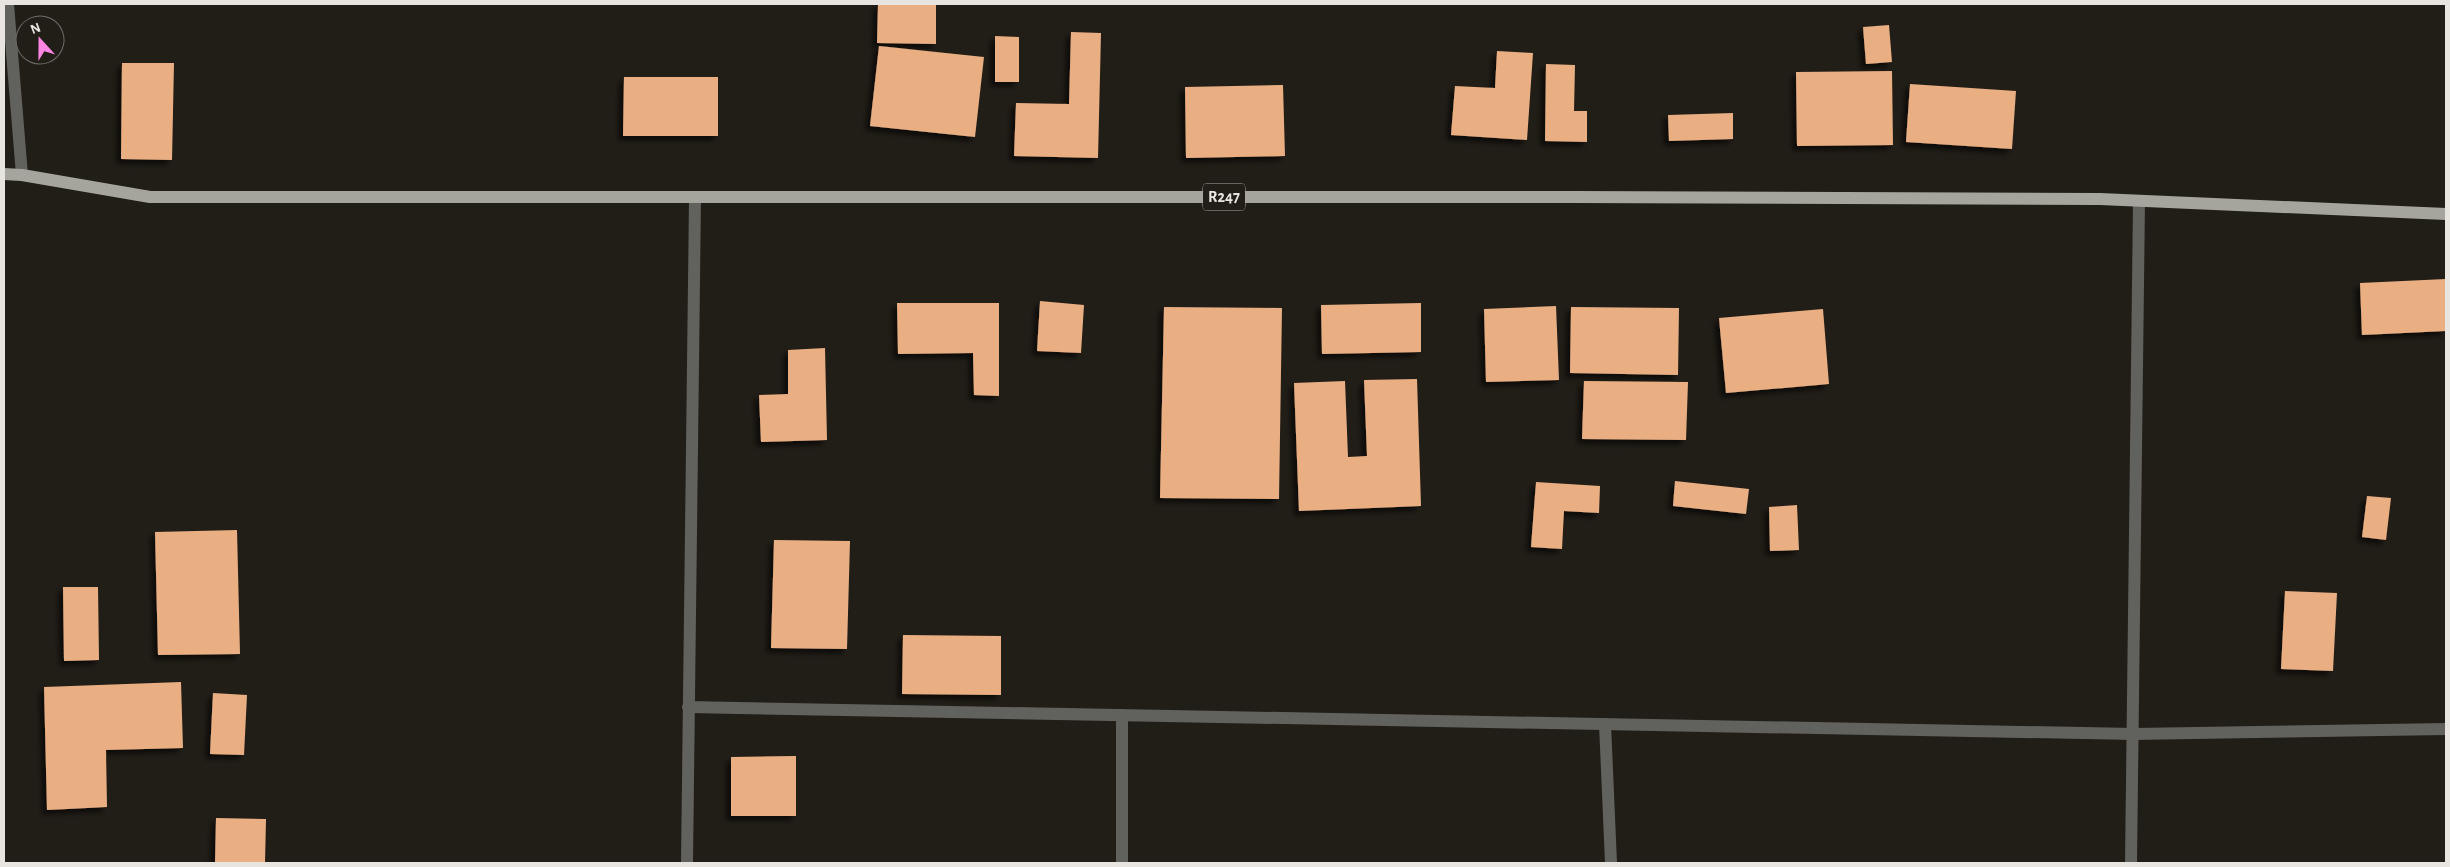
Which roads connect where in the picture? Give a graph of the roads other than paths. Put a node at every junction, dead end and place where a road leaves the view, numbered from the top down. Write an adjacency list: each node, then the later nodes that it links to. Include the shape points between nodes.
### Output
1 (8, 4): 3 (street)
2 (4, 174): 3 (main road, R247)
3 (22, 174): 4 (main road, R247, via 150,197)
4 (696, 198): 5 (main road, R247, via 1572,197); 7 (street)
5 (2139, 201): 6 (main road, R247); 11 (street)
6 (2446, 214)
7 (688, 707): 8 (street); 12 (street)
8 (1122, 715): 9 (street); 13 (street)
9 (1605, 724): 11 (street); 14 (street)
10 (2446, 729): 11 (street)
11 (2134, 734): 15 (street)
12 (687, 863)
13 (1122, 863)
14 (1612, 863)
15 (2131, 863)

